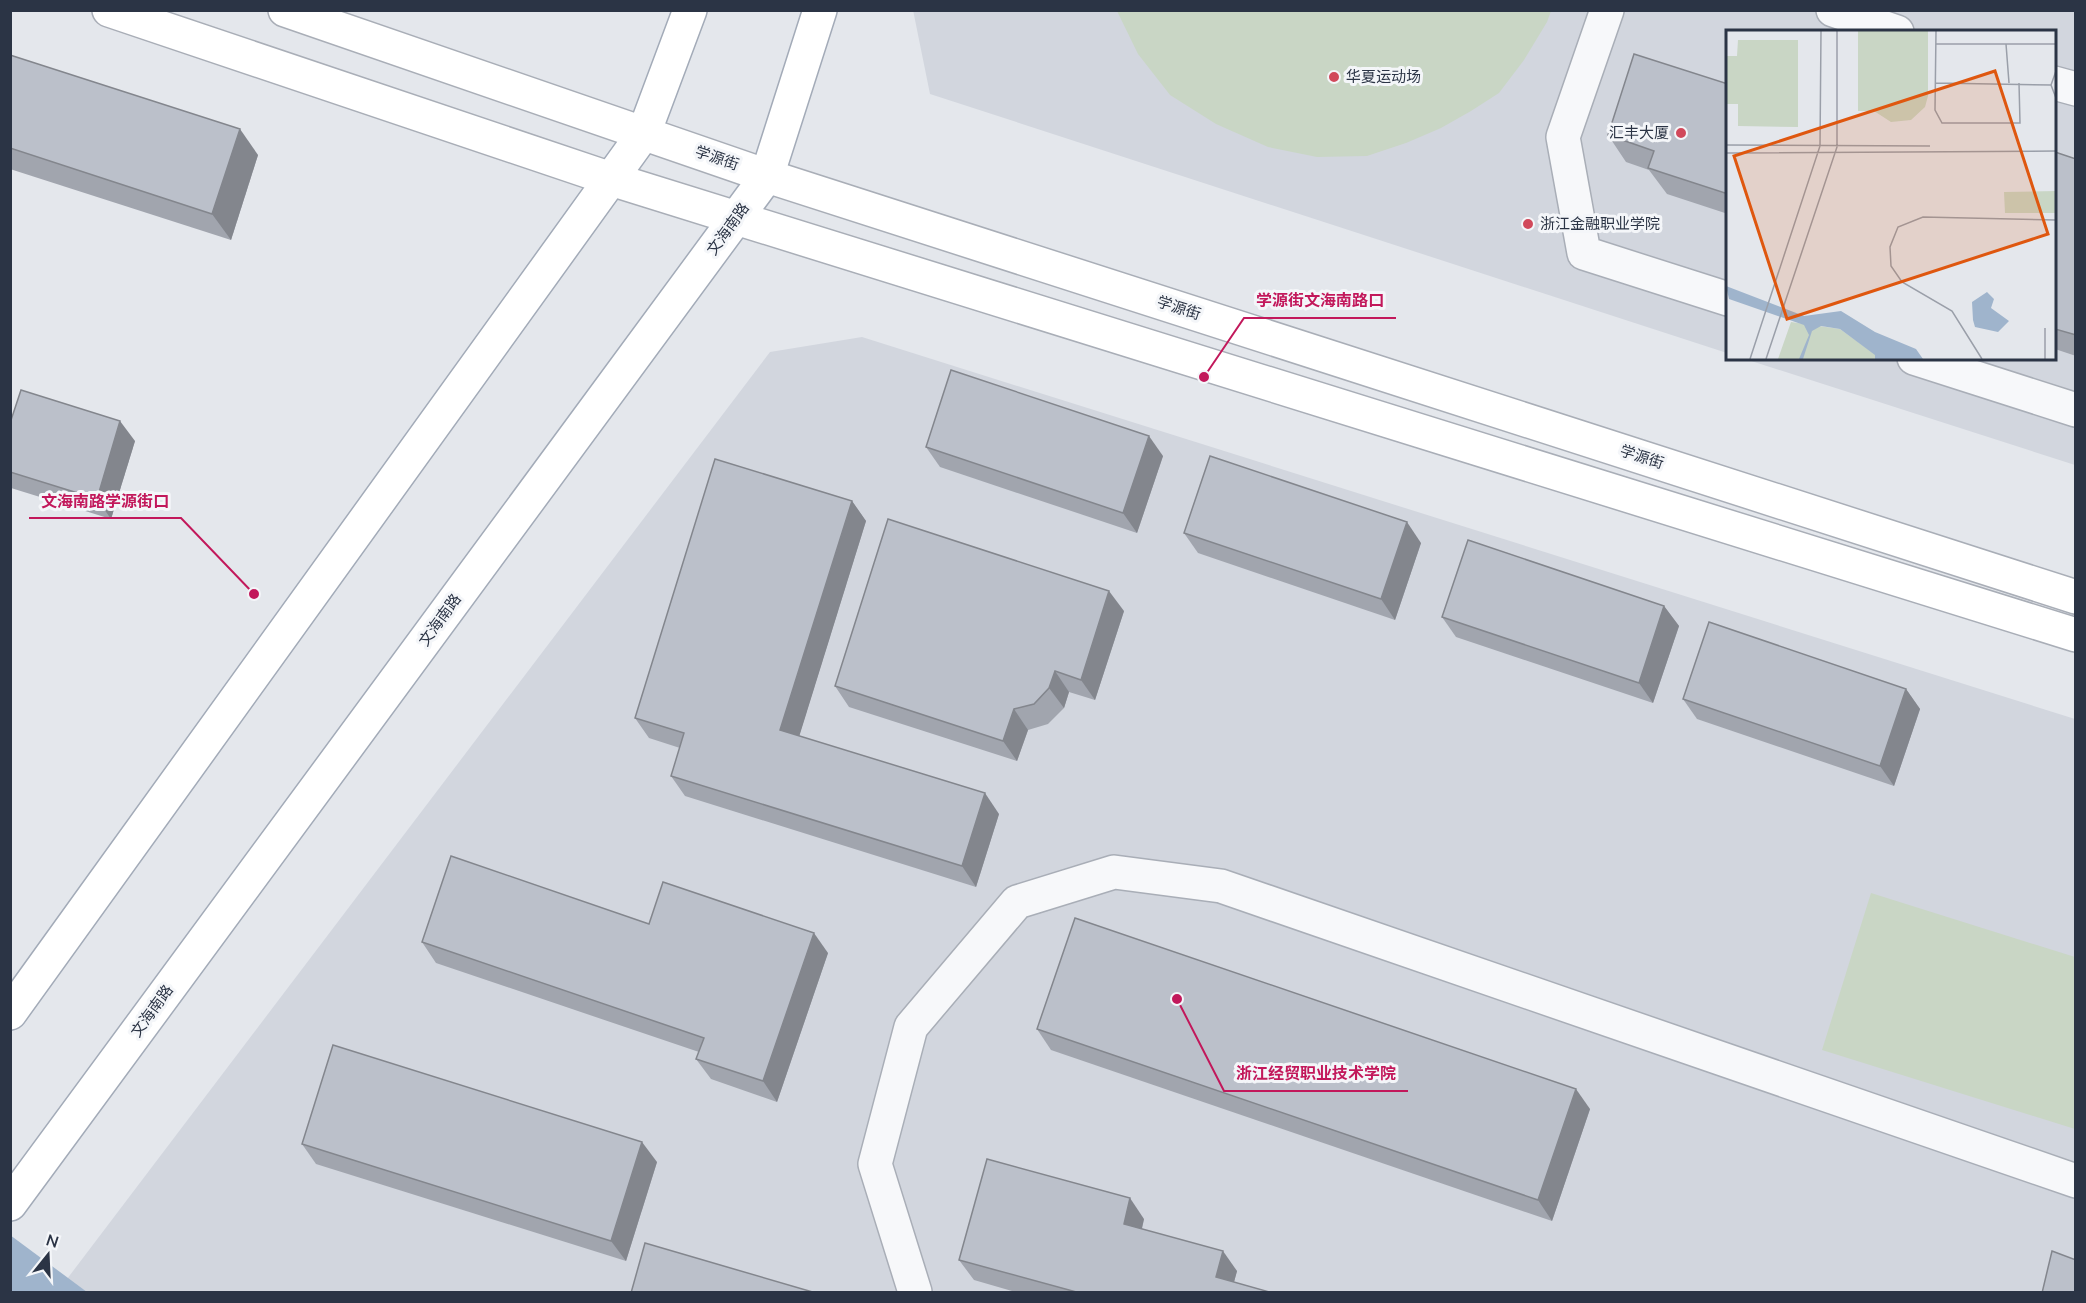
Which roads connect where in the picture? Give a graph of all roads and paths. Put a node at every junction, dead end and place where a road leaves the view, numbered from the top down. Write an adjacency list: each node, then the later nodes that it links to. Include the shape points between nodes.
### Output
1 (109, 10): 12 (main road)
2 (285, 10): 10 (main road, 学源街)
3 (690, 10): 10 (main road)
4 (820, 10): 11 (main road, 文海南路)
5 (1607, 10): 14 (street, via 1563,137 1584,253)
6 (1833, 10): 7 (street)
7 (1891, 30)
8 (2056, 83): 9 (street)
9 (2076, 89)
10 (644, 133): 11 (main road, 学源街); 12 (main road)
11 (767, 176): 13 (main road, 文海南路); 17 (main road, 学源街)
12 (611, 179): 13 (main road); 19 (main road)
13 (736, 218): 18 (main road); 21 (main road, 文海南路)
14 (1726, 298)
15 (1920, 360): 16 (street)
16 (2076, 410)
17 (2076, 597)
18 (2076, 635)
19 (10, 1013)
20 (2076, 1182): 22 (street, via 1221,886 1114,872 1017,902 911,1027 874,1164)
21 (10, 1204)
22 (915, 1293)

